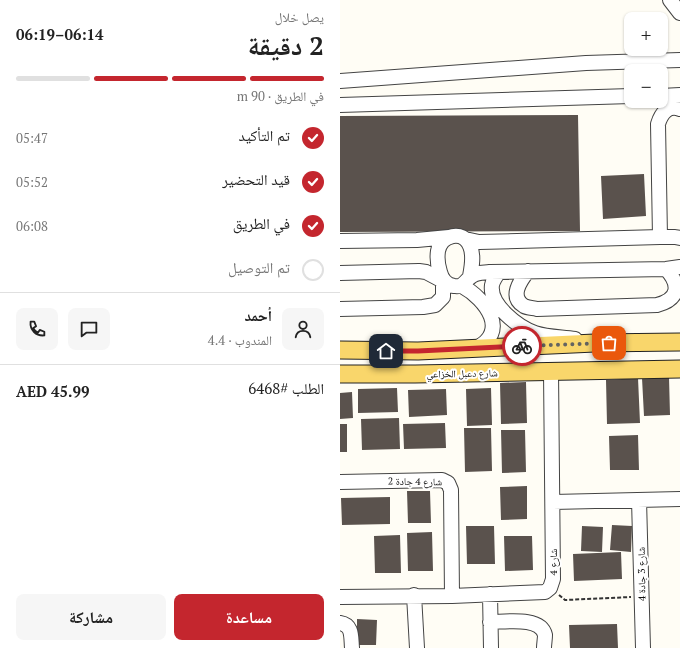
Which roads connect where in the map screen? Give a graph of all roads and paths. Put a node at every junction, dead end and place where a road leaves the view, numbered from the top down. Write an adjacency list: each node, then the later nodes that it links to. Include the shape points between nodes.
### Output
1 (670, 0): 2 (street)
2 (680, 13)
3 (680, 60): 4 (street, via 586,63)
4 (340, 81)
5 (680, 95): 7 (street)
6 (624, 96): 8 (street)
7 (668, 96)
8 (340, 105)
9 (680, 109): 11 (street, via 669,108 660,117 658,124)
10 (449, 237): 13 (street, via 459,236); 14 (street); 20 (street, via 438,250 438,266)
11 (660, 237): 12 (street); 13 (street, via 479,242)
12 (680, 238)
13 (465, 239): 21 (street, via 472,253 472,264)
14 (340, 241)
15 (680, 267): 16 (street)
16 (666, 269): 17 (street); 17 (street, via 678,280 679,288 675,297 667,303 537,309 525,307 516,294 517,286)
17 (528, 271): 18 (street)
18 (499, 272): 21 (street, via 480,273); 24 (street, via 494,279 492,292 502,310 514,321 536,333)
19 (340, 273): 20 (street, via 419,271)
20 (443, 281): 21 (street, via 455,286); 22 (street, via 443,297 435,305)
21 (466, 281): 25 (street, via 493,320 490,337)
22 (340, 309)
23 (680, 342): 24 (main road)
24 (595, 343): 25 (main road)
25 (474, 349): 26 (main road)
26 (340, 351)
27 (680, 369): 28 (main road, شارع دعبل الخزاعي)
28 (551, 371): 29 (main road, شارع دعبل الخزاعي); 33 (street, شارع 4)
29 (341, 374)
30 (340, 482): 37 (street, شارع 4 جادة 2, via 442,480 448,483 451,490)
31 (680, 499): 32 (street)
32 (639, 500): 33 (street); 38 (street, شارع 3 جادة 4)
33 (553, 502): 34 (street, شارع 4, via 553,579)
34 (550, 588): 35 (street, شارع 4, via 545,592); 38 (path, via 565,600)
35 (490, 594): 37 (street, شارع 4); 40 (street)
36 (414, 595): 37 (street, شارع 4); 39 (street, شارع 4); 43 (street)
37 (452, 596)
38 (642, 596): 46 (street, شارع 3 جادة 4)
39 (340, 597)
40 (490, 622): 44 (street); 45 (street, via 536,624 545,636)
41 (340, 623): 42 (street, via 350,629)
42 (352, 648)
43 (417, 648)
44 (491, 648)
45 (544, 648)
46 (643, 648)

